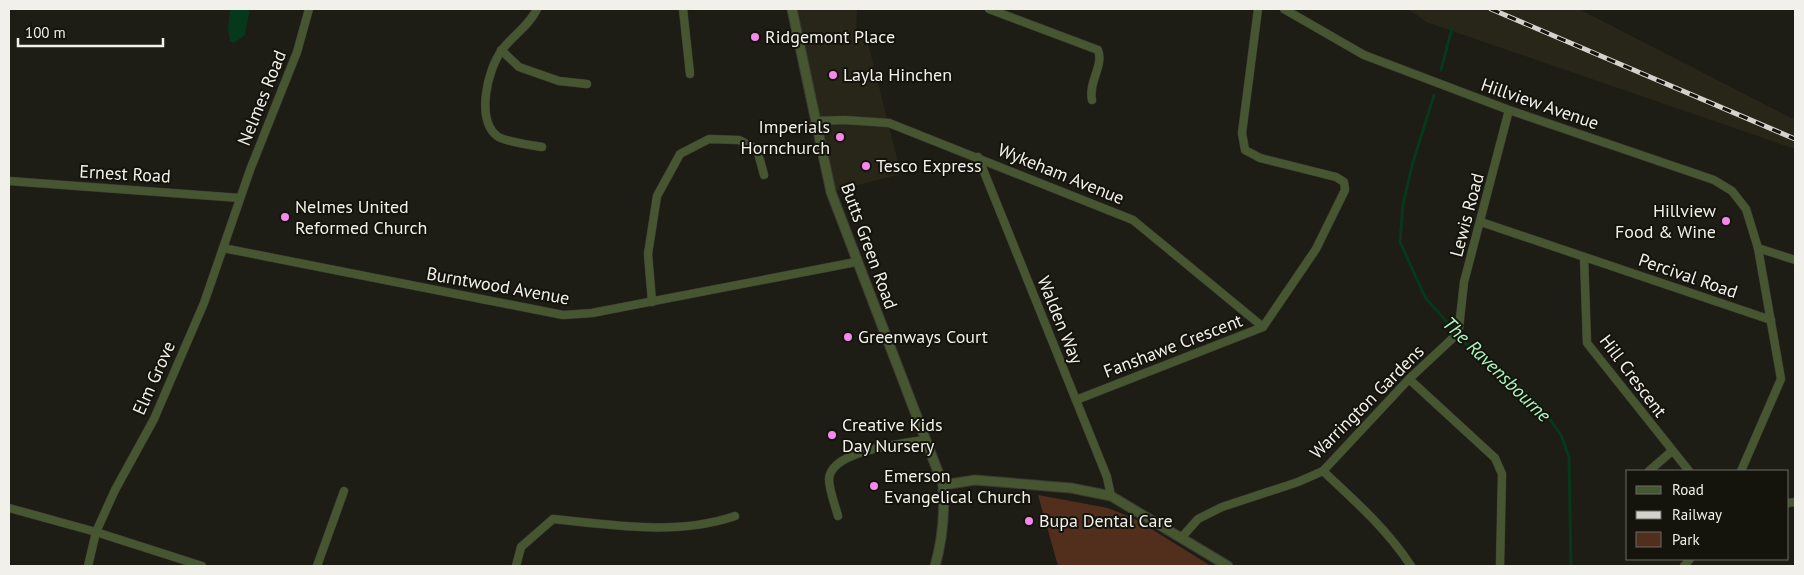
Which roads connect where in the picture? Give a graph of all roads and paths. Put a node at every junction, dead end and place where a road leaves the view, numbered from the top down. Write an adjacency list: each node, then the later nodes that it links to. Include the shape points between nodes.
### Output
1 (308, 9): 18 (street, Nelmes Road, via 297,52)
2 (537, 9): 8 (street)
3 (683, 9): 9 (street)
4 (792, 9): 13 (street, Butts Green Road)
5 (989, 9): 11 (street, via 1098,50 1101,58 1090,90)
6 (1258, 9): 27 (street, Fanshawe Crescent, via 1242,133 1245,150 1260,158 1336,177 1344,182 1345,190 1316,249)
7 (1284, 9): 12 (street, Hillview Avenue, via 1364,55)
8 (502, 50): 10 (street, via 519,67 559,81); 14 (street, via 490,74 486,99 488,127 499,138)
9 (690, 74)
10 (587, 84)
11 (1092, 100)
12 (1509, 110): 19 (street, Lewis Road); 21 (street, Hillview Avenue, via 1714,180 1732,191 1746,209)
13 (815, 121): 15 (street, Wykeham Avenue, via 890,123); 24 (street, Butts Green Road, via 831,192)
14 (542, 147)
15 (978, 157): 27 (street, Wykeham Avenue, via 1133,220); 30 (street, Walden Way)
16 (764, 175): 25 (street, via 757,149 739,140 709,139 680,154 657,196 648,254)
17 (9, 181): 18 (street, Ernest Road)
18 (240, 198): 20 (street, Elm Grove)
19 (1481, 222): 22 (street, Percival Road); 28 (street, Lewis Road, via 1464,282)
20 (223, 248): 25 (street, Burntwood Avenue, via 563,315 592,314); 43 (street, Elm Grove, via 204,302 154,419)
21 (1758, 248): 23 (street); 26 (street, Hillview Avenue)
22 (1584, 257): 26 (street, Percival Road); 32 (street, Hill Crescent, via 1587,343)
23 (1795, 260)
24 (856, 262): 25 (street, Burntwood Avenue); 31 (street, Butts Green Road)
25 (652, 302)
26 (1771, 320): 35 (street, Hillview Avenue, via 1781,379)
27 (1263, 327): 30 (street, Fanshawe Crescent)
28 (1459, 328): 29 (street, Warrington Gardens, via 1454,337)
29 (1410, 379): 36 (street, Warrington Gardens); 52 (street, via 1500,466)
30 (1076, 400): 39 (street, Walden Way, via 1107,477)
31 (924, 440): 37 (street, Butts Green Road); 42 (street, via 854,454 835,465 829,478)
32 (1672, 451): 33 (street); 34 (street, Hill Crescent)
33 (1650, 470)
34 (1688, 470)
35 (1741, 470)
36 (1324, 471): 44 (street, Warrington Gardens, via 1222,507 1198,519); 51 (street, via 1376,521)
37 (943, 485): 39 (street, via 975,480 1071,488); 49 (street, Butts Green Road, via 943,539)
38 (344, 492): 47 (street)
39 (1111, 496): 44 (street)
40 (9, 508): 43 (street)
41 (735, 516): 48 (street, via 710,525 654,528 554,518 521,547)
42 (838, 516)
43 (96, 532): 45 (street, Elm Grove); 46 (street)
44 (1182, 537): 50 (street)
45 (88, 566)
46 (202, 566)
47 (317, 566)
48 (516, 566)
49 (935, 566)
50 (1228, 566)
51 (1411, 566)
52 (1500, 566)

